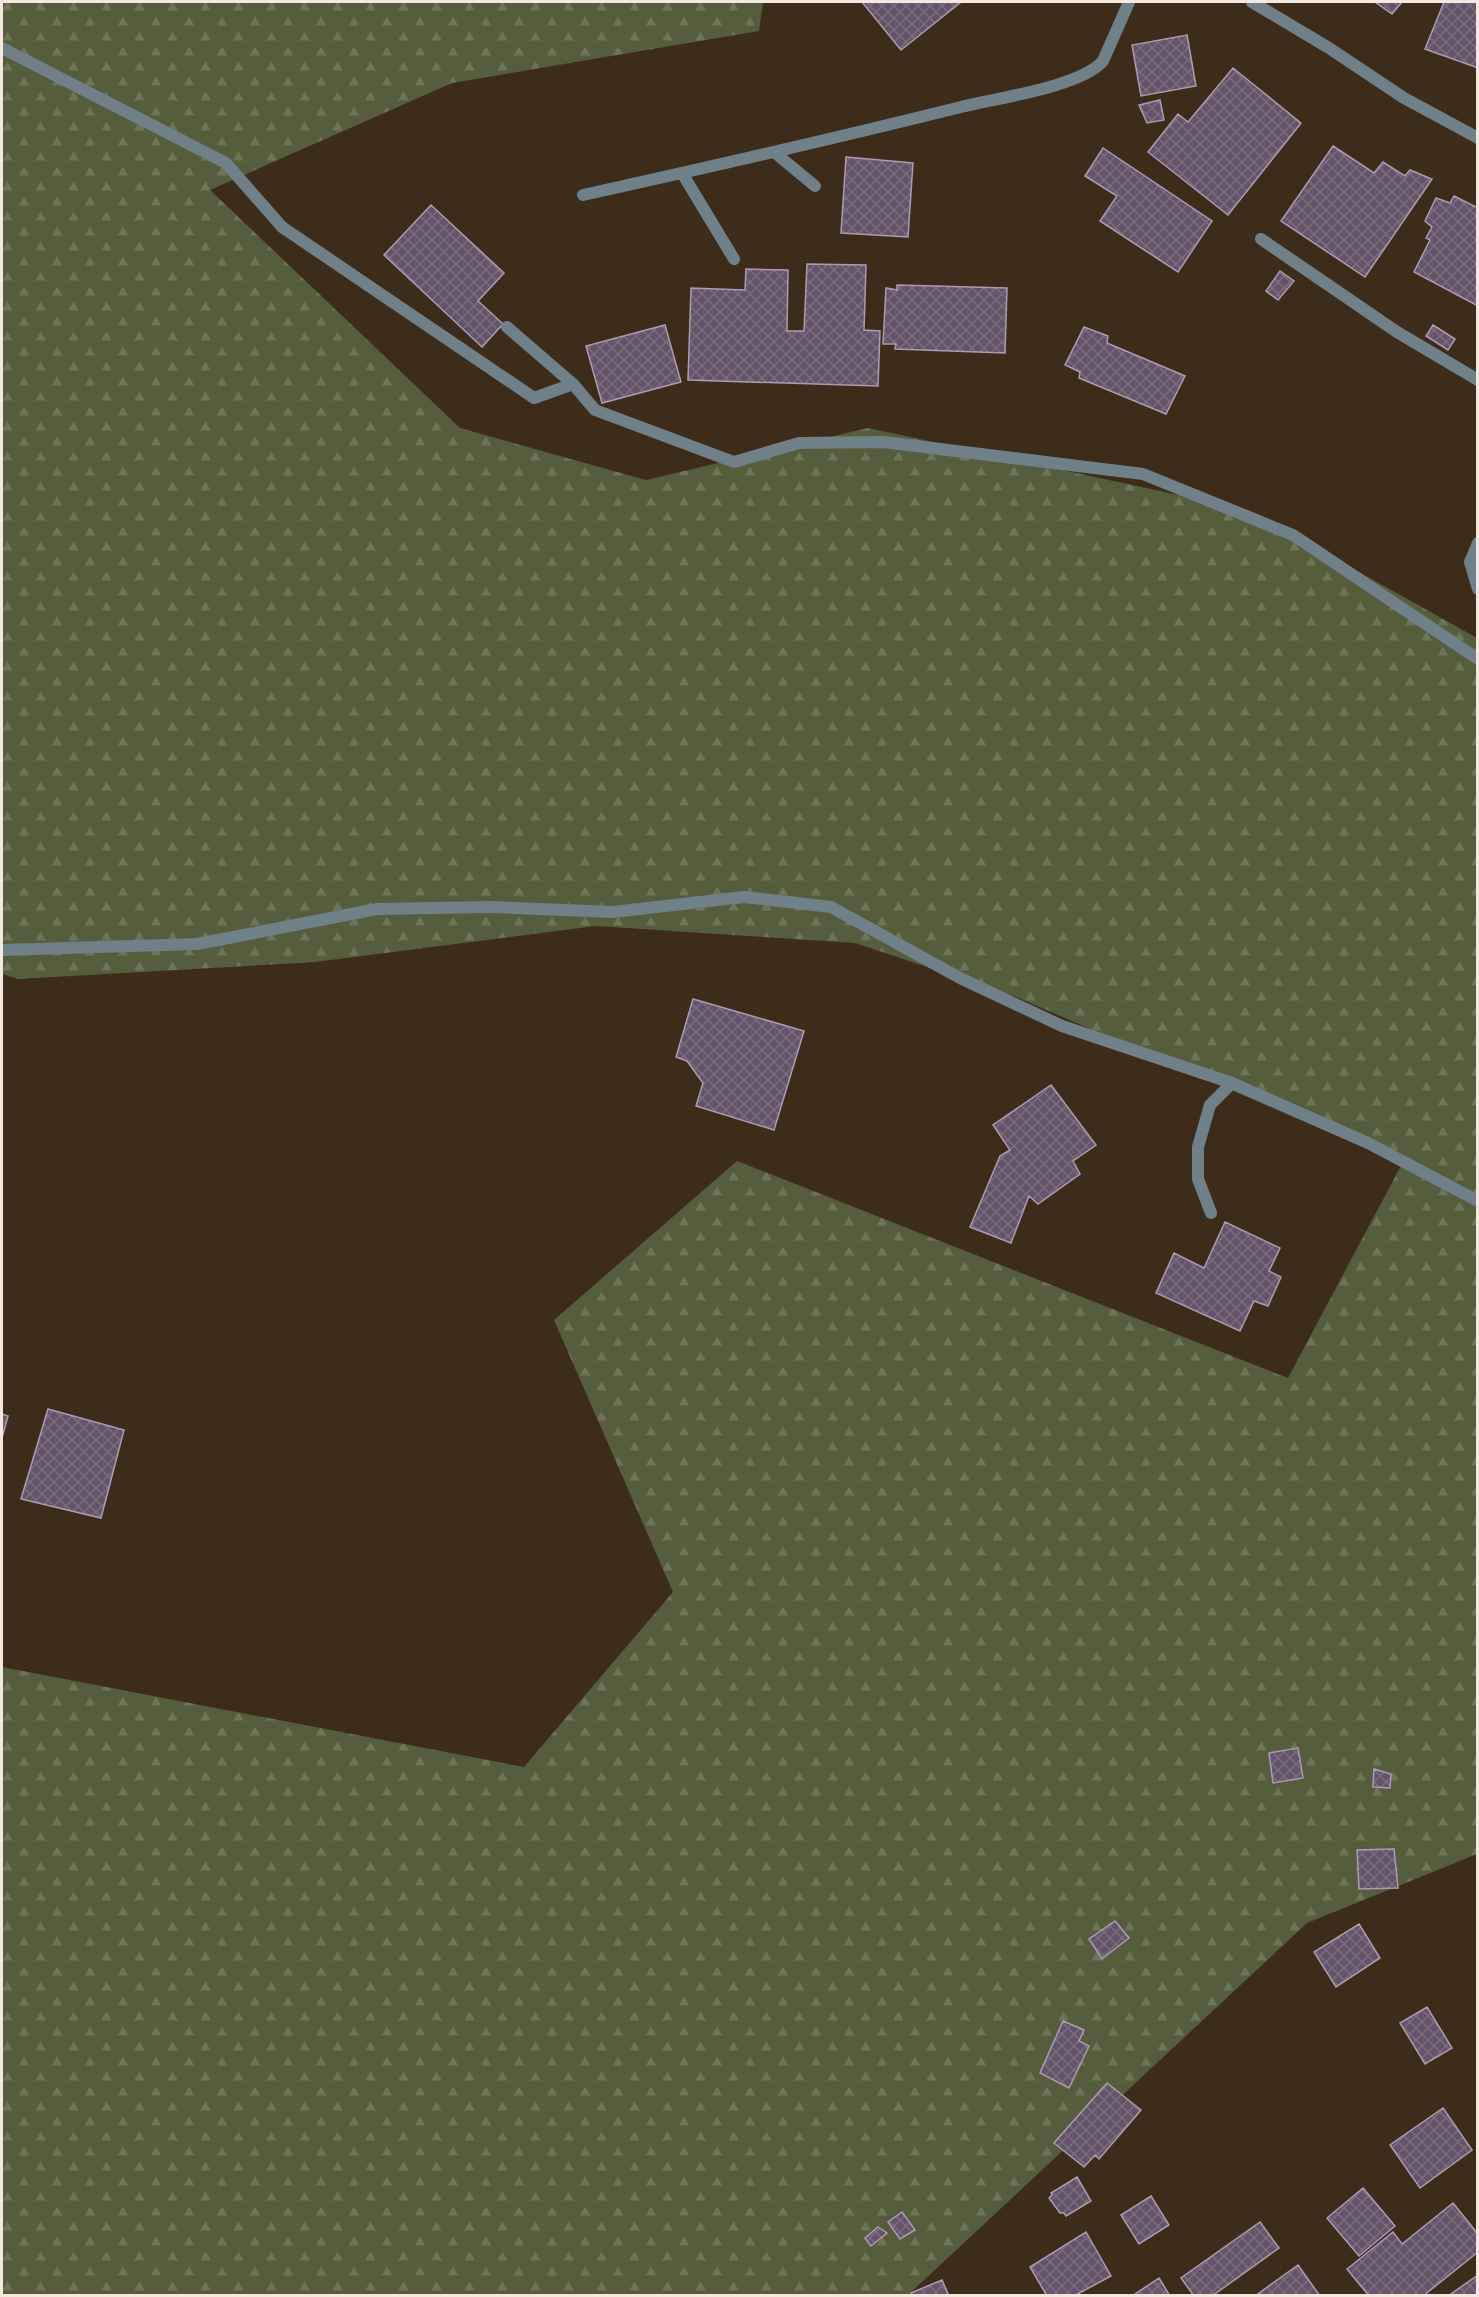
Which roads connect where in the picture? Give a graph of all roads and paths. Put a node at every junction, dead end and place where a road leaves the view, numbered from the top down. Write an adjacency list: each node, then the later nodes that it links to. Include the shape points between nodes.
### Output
1 (1129, 2): 5 (street, via 1096,69 1058,84)
2 (1252, 2): 4 (street, via 1404,98)
3 (2, 48): 13 (street, via 226,163 282,227 534,398)
4 (1478, 138)
5 (774, 152): 6 (street); 7 (street)
6 (682, 173): 8 (street); 10 (street)
7 (815, 186)
8 (583, 195)
9 (1261, 239): 12 (street, via 1397,332)
10 (734, 260)
11 (507, 327): 13 (street)
12 (1478, 380)
13 (573, 384): 16 (street, via 595,410 734,462 800,444 883,442 1143,474 1293,535)
14 (1478, 543): 15 (street, via 1470,562)
15 (1478, 589)
16 (1478, 659)
17 (2, 950): 18 (street, via 197,944 377,909 492,907 613,912 744,897 831,907 960,978 1062,1026)
18 (1232, 1083): 19 (street, via 1368,1143); 20 (street, via 1210,1106 1198,1147 1198,1179)
19 (1478, 1201)
20 (1211, 1213)

